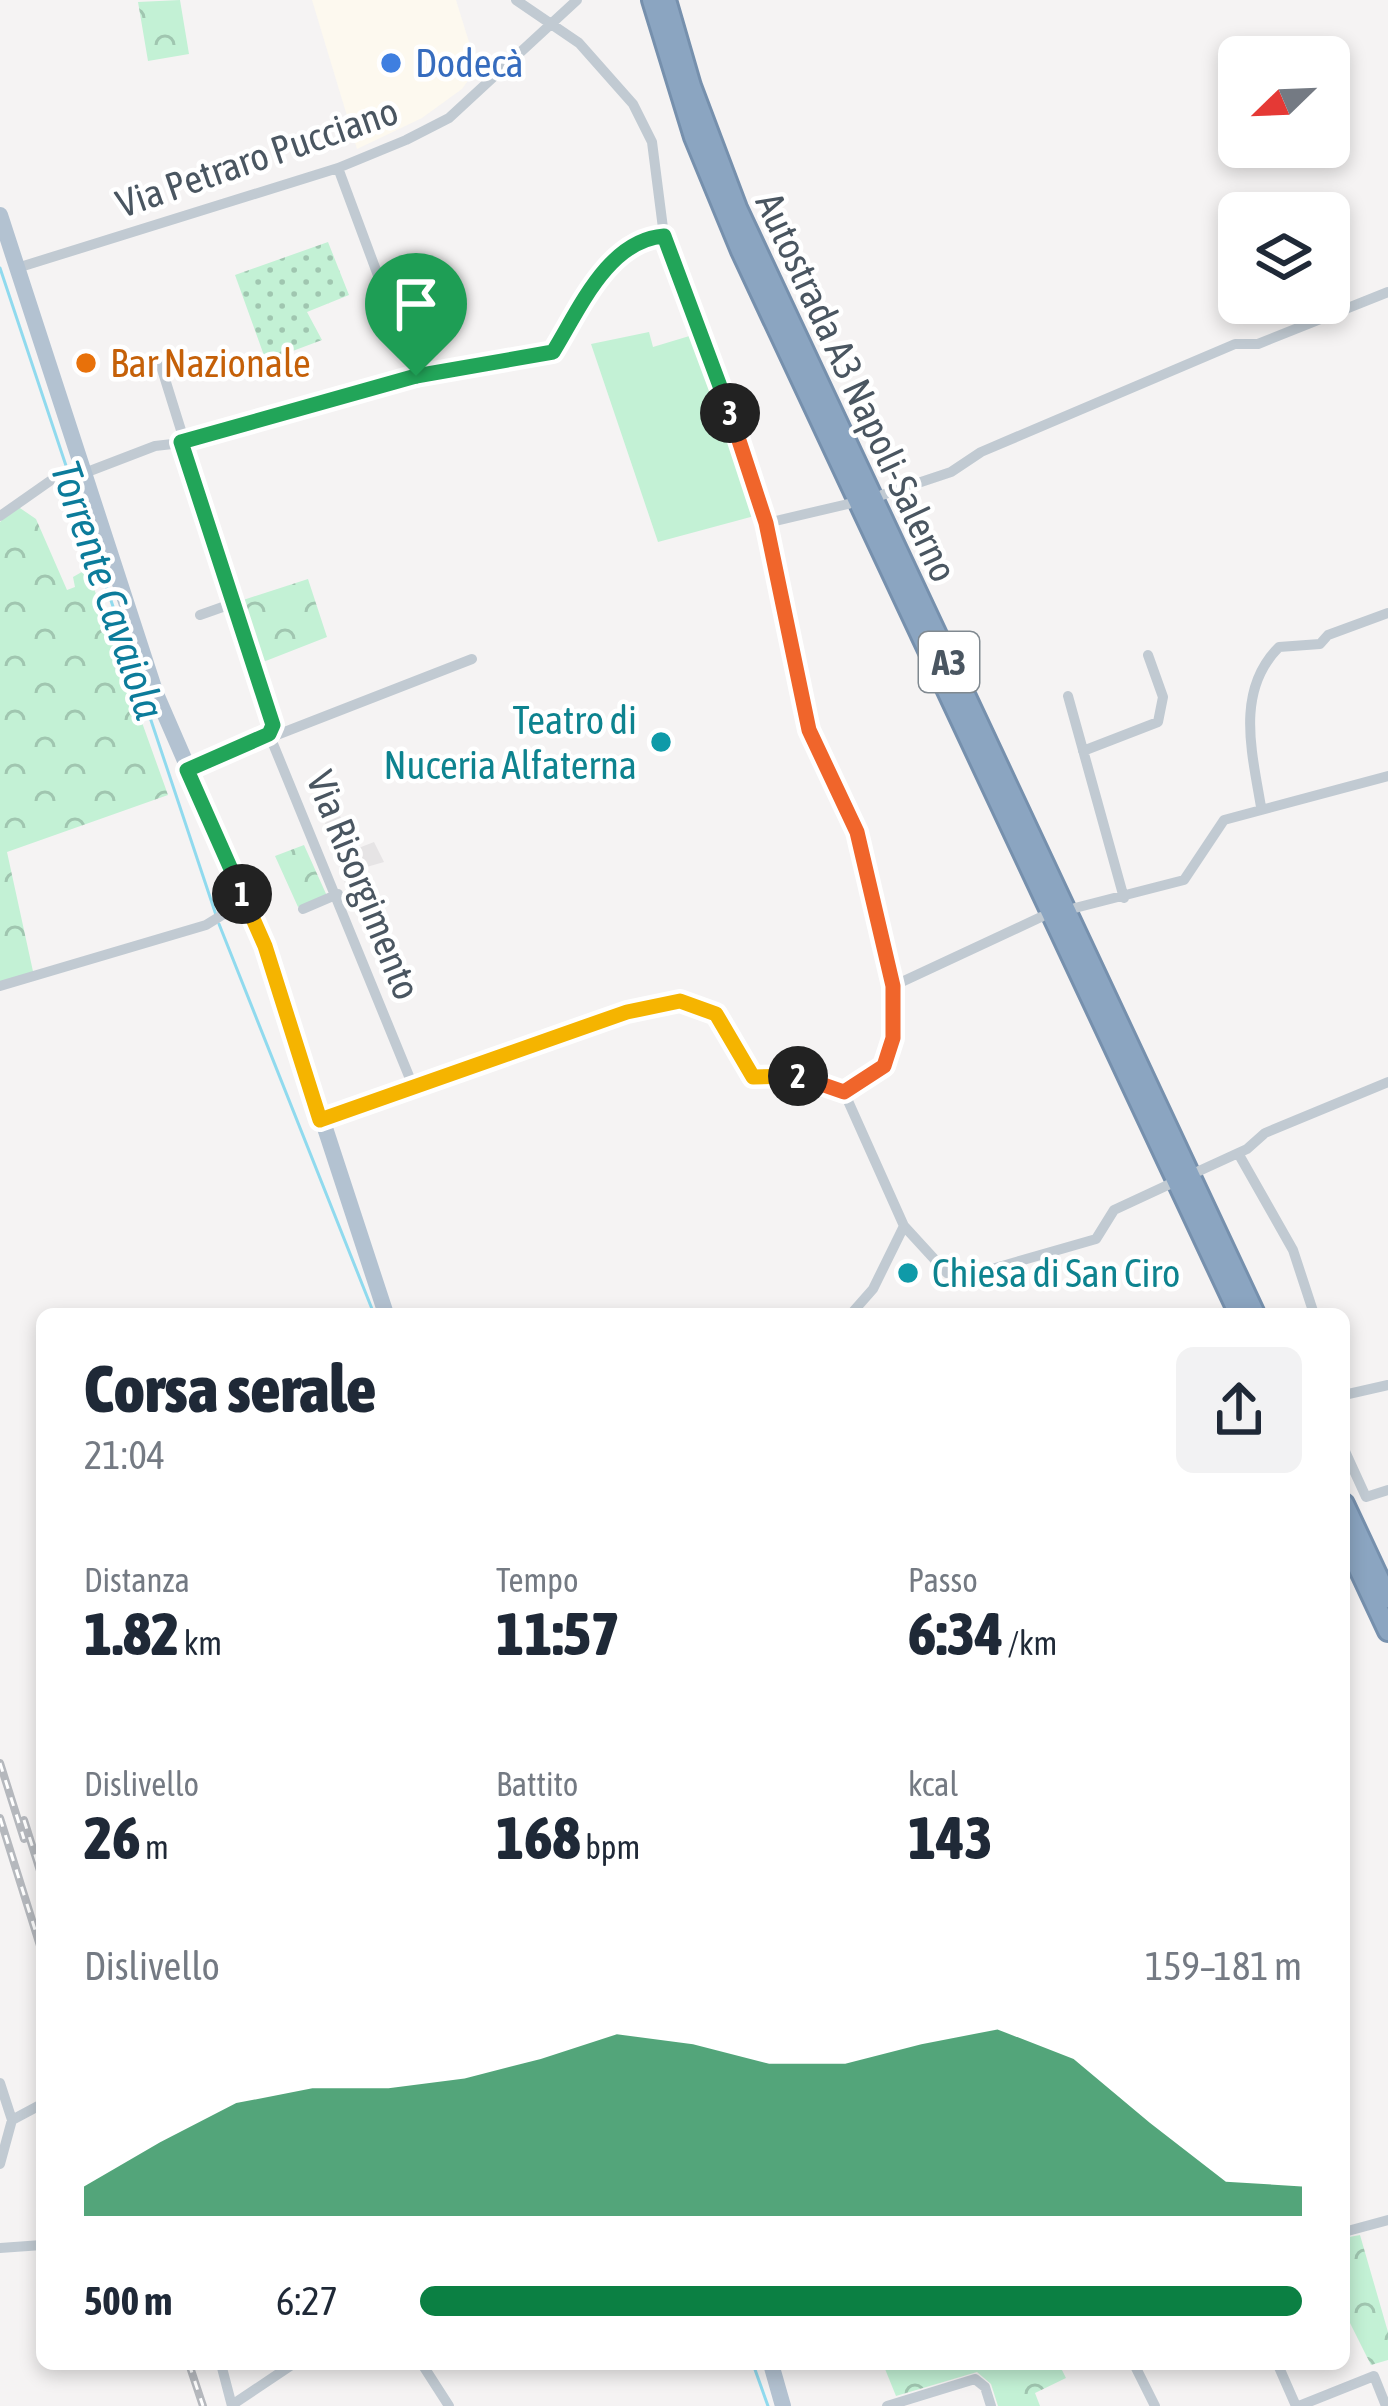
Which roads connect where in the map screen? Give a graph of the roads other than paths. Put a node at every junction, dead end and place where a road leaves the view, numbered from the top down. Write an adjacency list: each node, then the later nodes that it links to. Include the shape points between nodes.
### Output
1 (516, 0): 5 (street)
2 (577, 0): 5 (street, Via Petraro Pucciano)
3 (652, 0): 49 (highway, Autostrada A3 Napoli-Salerno / A3, via 694,137 741,251)
4 (666, 0): 50 (highway, Autostrada A3 Napoli-Salerno / A3, via 737,208)
5 (555, 25): 6 (street, Via Petraro Pucciano, via 449,118); 8 (street, via 643,123)
6 (338, 169): 9 (street, Via Petraro Pucciano); 12 (street)
7 (0, 215): 9 (main road)
8 (664, 236): 12 (street, via 647,237 606,267 553,352); 19 (street)
9 (10, 268): 14 (main road)
10 (1388, 292): 16 (street, via 1258,344 1235,344)
11 (160, 363): 13 (street, Via Risorgimento)
12 (416, 376): 13 (street)
13 (181, 442): 14 (street); 20 (street, Via Risorgimento)
14 (82, 473): 28 (main road)
15 (50, 481): 18 (street)
16 (883, 495)
17 (848, 504): 19 (street)
18 (0, 516)
19 (766, 523): 38 (street, via 809,730 857,832)
20 (234, 603): 22 (street); 26 (street, Via Risorgimento, via 273,725)
21 (1388, 613): 30 (street, via 1320,644 1279,647 1261,665 1249,705)
22 (200, 615)
23 (1148, 655): 27 (street, via 1162,698 1158,722)
24 (472, 658): 26 (street)
25 (1068, 696): 27 (street)
26 (269, 734): 28 (street); 31 (street, Via Risorgimento)
27 (1083, 751): 32 (street)
28 (187, 770): 33 (main road)
29 (1388, 776): 30 (street)
30 (1261, 807): 32 (street, via 1224,820 1184,880)
31 (338, 894): 35 (street); 40 (street, Via Risorgimento)
32 (1124, 898): 34 (street)
33 (239, 905): 37 (street, via 206,925); 42 (main road)
34 (1075, 908)
35 (303, 909)
36 (1041, 917): 38 (street)
37 (0, 986)
38 (893, 986): 41 (street, via 884,1066)
39 (1388, 1082): 43 (street, via 1265,1133)
40 (413, 1086): 41 (street, via 680,1001 716,1014 753,1077 808,1077); 42 (street)
41 (844, 1092): 46 (street)
42 (320, 1120): 47 (main road)
43 (1238, 1153): 44 (street); 51 (street, via 1293,1250)
44 (1199, 1171)
45 (1170, 1184): 46 (street, via 1114,1210 1096,1239 985,1271 947,1274)
46 (904, 1226): 48 (street)
47 (384, 1308)
48 (856, 1308)
49 (1236, 1308)
50 (1252, 1308)
51 (1312, 1308)
52 (1388, 1384): 53 (street)
53 (1350, 1394)
54 (1350, 1462): 55 (street, via 1366,1496)
55 (1388, 1490)
56 (1350, 1517): 58 (highway)
57 (1350, 1550): 59 (highway)
58 (1388, 1598)
59 (1388, 1631)
60 (0, 2083): 62 (street)
61 (36, 2107): 62 (street)
62 (12, 2120): 63 (street)
63 (0, 2164)
64 (1388, 2220): 65 (street)
65 (1350, 2230)
66 (36, 2246): 67 (street)
67 (0, 2248)
68 (223, 2370): 74 (street)
69 (284, 2370): 74 (street)
70 (426, 2370): 75 (street)
71 (772, 2370): 76 (main road)
72 (1137, 2370): 79 (street)
73 (1280, 2370): 80 (street)
74 (232, 2406)
75 (449, 2406)
76 (783, 2406)
77 (887, 2406): 78 (street, via 975,2379)
78 (991, 2406)
79 (1155, 2406)
80 (1298, 2406): 81 (street, via 1374,2376)
81 (1386, 2406)

